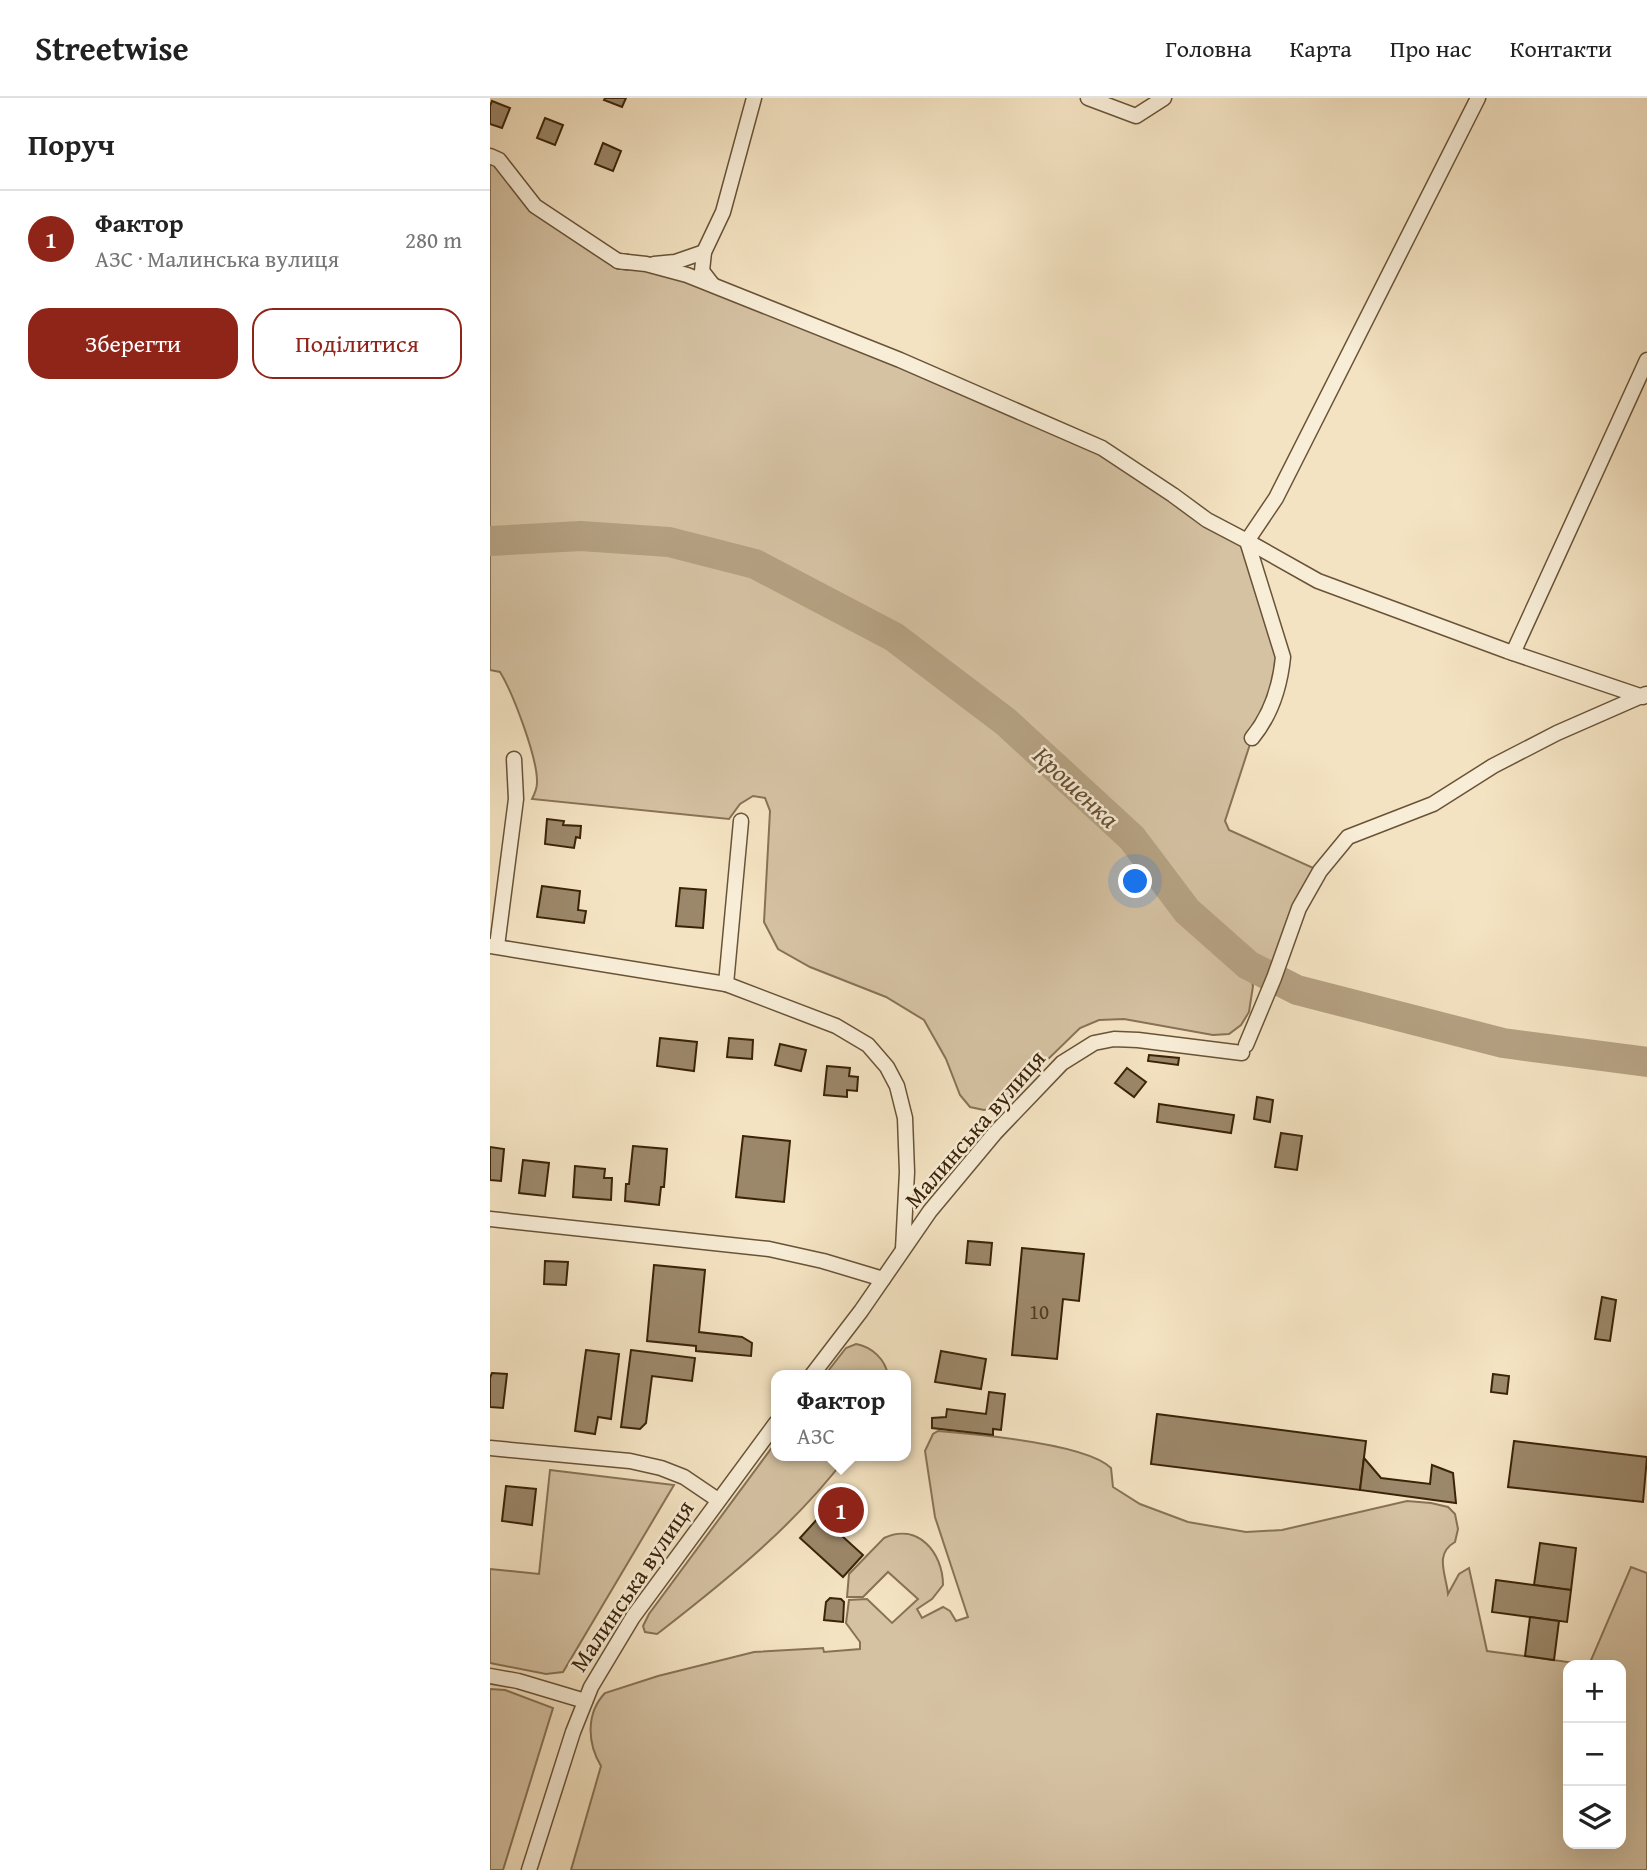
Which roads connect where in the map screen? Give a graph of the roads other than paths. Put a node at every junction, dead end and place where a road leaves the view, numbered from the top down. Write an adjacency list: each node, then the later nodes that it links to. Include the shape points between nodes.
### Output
1 (754, 98): 6 (street, via 723,212)
2 (1088, 98): 3 (street, via 1136,116)
3 (1164, 98)
4 (1478, 98): 10 (street, via 1276,498)
5 (490, 156): 7 (street, via 499,160 535,206 618,261)
6 (704, 252): 7 (street, via 675,262); 8 (street, via 702,271)
7 (646, 264): 8 (street)
8 (715, 287): 10 (street, via 900,360 1102,448 1207,520)
9 (1647, 360): 11 (street)
10 (1247, 541): 11 (street, via 1318,581); 13 (street, via 1283,657 1271,708)
11 (1513, 653): 12 (street)
12 (1645, 695): 19 (street, Малинська вулиця, via 1557,733 1433,804 1348,837 1320,871 1299,908 1244,1049 1126,1039 1081,1049 1036,1088 995,1133)
13 (1252, 738)
14 (514, 759): 16 (street, via 516,799)
15 (741, 821): 17 (street)
16 (494, 946): 17 (street)
17 (726, 984): 19 (street, via 836,1026 868,1045 887,1067 905,1118)
18 (490, 1219): 20 (street, via 769,1249)
19 (903, 1249): 20 (street, Малинська вулиця)
20 (883, 1279): 21 (street, Малинська вулиця)
21 (816, 1370)
22 (771, 1430): 24 (street, Малинська вулиця)
23 (490, 1448): 24 (street, via 640,1463 684,1477)
24 (718, 1500): 26 (street, Малинська вулиця, via 633,1617)
25 (490, 1676): 26 (street)
26 (585, 1701): 27 (street, Малинська вулиця)
27 (529, 1870)

